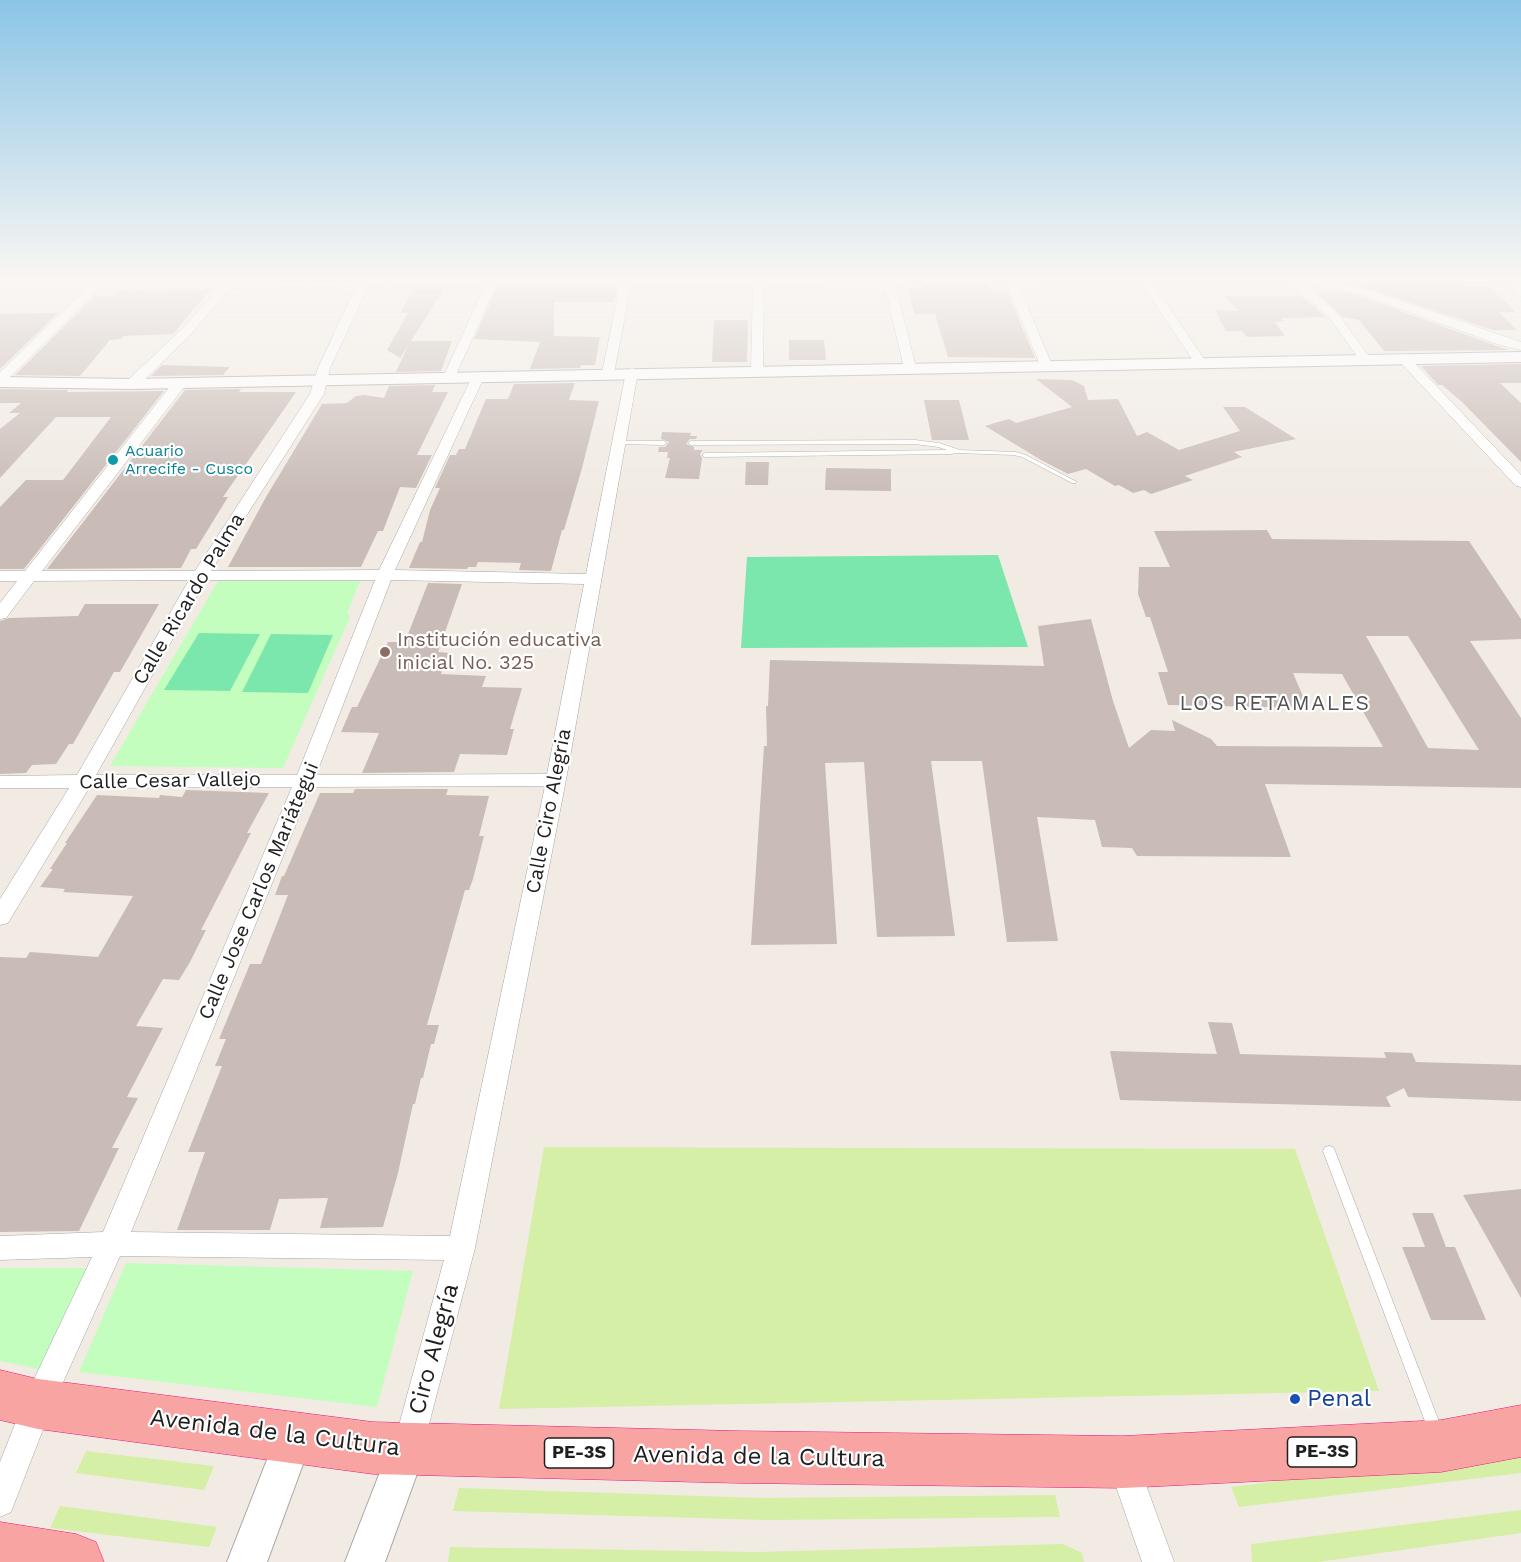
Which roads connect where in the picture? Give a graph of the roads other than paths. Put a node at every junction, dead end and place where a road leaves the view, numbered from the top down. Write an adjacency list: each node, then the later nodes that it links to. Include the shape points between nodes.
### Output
1 (31, 349): 22 (street)
2 (168, 349): 25 (street)
3 (333, 349): 23 (street, Calle Ricardo Palma)
4 (461, 349): 20 (street)
5 (613, 349): 19 (street)
6 (757, 349): 17 (street)
7 (905, 349): 16 (street)
8 (1039, 349): 15 (street)
9 (1191, 349): 14 (street)
10 (1358, 349): 13 (street)
11 (1521, 357): 12 (street)
12 (1403, 358): 13 (street); 33 (street)
13 (1365, 359): 14 (street)
14 (1200, 362): 15 (street)
15 (1046, 365): 16 (street)
16 (910, 368): 17 (street)
17 (757, 370): 18 (street)
18 (632, 372): 19 (street); 27 (street, Calle Ciro Alegria)
19 (608, 373): 21 (street)
20 (449, 376): 21 (street); 23 (street)
21 (478, 377): 36 (street, Calle Jose Carlos Mariátegui)
22 (0, 380): 25 (street)
23 (321, 380): 24 (street); 38 (street, Calle Ricardo Palma, via 317,394)
24 (180, 383): 25 (street); 35 (street)
25 (132, 384)
26 (875, 441): 29 (lane); 30 (lane, via 939,445); 31 (lane)
27 (620, 443): 28 (lane); 39 (street, Calle Ciro Alegria)
28 (664, 443)
29 (691, 443)
30 (959, 452): 31 (lane); 34 (lane, via 1014,453)
31 (876, 453): 32 (lane)
32 (705, 455)
33 (1520, 480)
34 (1074, 482)
35 (30, 575): 37 (street); 38 (street); 40 (street)
36 (386, 575): 38 (street); 39 (street); 41 (street, Calle Jose Carlos Mariátegui)
37 (0, 576)
38 (200, 576): 44 (street, Calle Ricardo Palma)
39 (593, 579): 42 (street, Calle Ciro Alegria)
40 (0, 614)
41 (305, 779): 42 (street, Calle Cesar Vallejo); 44 (street, Calle Cesar Vallejo); 47 (street, Calle Jose Carlos Mariátegui)
42 (555, 780): 49 (street, Calle Ciro Alegria)
43 (0, 782): 44 (street, Calle Cesar Vallejo)
44 (83, 782): 45 (street, Calle Ricardo Palma)
45 (0, 917)
46 (1329, 1151): 53 (lane)
47 (112, 1244): 48 (street); 49 (street); 50 (street, Calle Jose Carlos Mariátegui)
48 (0, 1248)
49 (461, 1248): 54 (street, Ciro Alegría)
50 (19, 1400): 52 (highway, Avenida de la Cultura / PE-3S); 56 (street, Calle Jose Carlos Mariátegui)
51 (1521, 1431): 53 (highway, Avenida de la Cultura / PE-3S)
52 (294, 1437): 54 (highway, Avenida de la Cultura / PE-3S); 59 (street)
53 (1441, 1446): 55 (highway, Avenida de la Cultura / PE-3S)
54 (407, 1449): 55 (highway, Avenida de la Cultura / PE-3S); 60 (street)
55 (1123, 1462): 61 (street)
56 (0, 1501)
57 (0, 1549): 58 (highway)
58 (76, 1562)
59 (247, 1562)
60 (365, 1562)
61 (1158, 1562)

